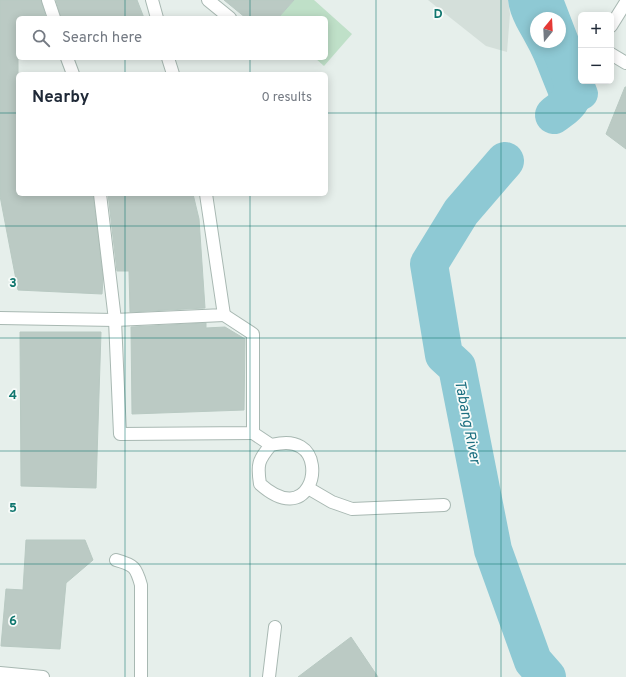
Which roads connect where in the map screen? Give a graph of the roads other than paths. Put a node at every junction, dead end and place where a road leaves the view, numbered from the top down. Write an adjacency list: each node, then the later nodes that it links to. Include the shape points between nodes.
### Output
1 (48, 0): 5 (street)
2 (152, 0): 6 (street)
3 (208, 0): 7 (street)
4 (626, 2): 8 (street)
5 (53, 16)
6 (156, 16)
7 (228, 16)
8 (614, 21)
9 (614, 56): 12 (street)
10 (68, 60): 13 (street)
11 (169, 60): 14 (street)
12 (626, 63)
13 (72, 72)
14 (172, 72)
15 (100, 196): 19 (street)
16 (206, 196): 17 (street)
17 (224, 315): 19 (street); 20 (street, via 253,334)
18 (0, 318): 19 (street)
19 (115, 320): 20 (street, via 120,434)
20 (253, 433): 21 (street)
21 (271, 445): 22 (street, via 287,442 302,447 310,460 313,473); 22 (street, via 262,455 257,467 260,484 271,494 285,500 299,497)
22 (308, 488): 23 (street, via 332,502 352,509)
23 (444, 506)
24 (116, 560): 28 (street, via 131,564 137,572 140,585)
25 (275, 627): 29 (street)
26 (0, 673): 27 (street)
27 (43, 677)
28 (141, 677)
29 (269, 677)

